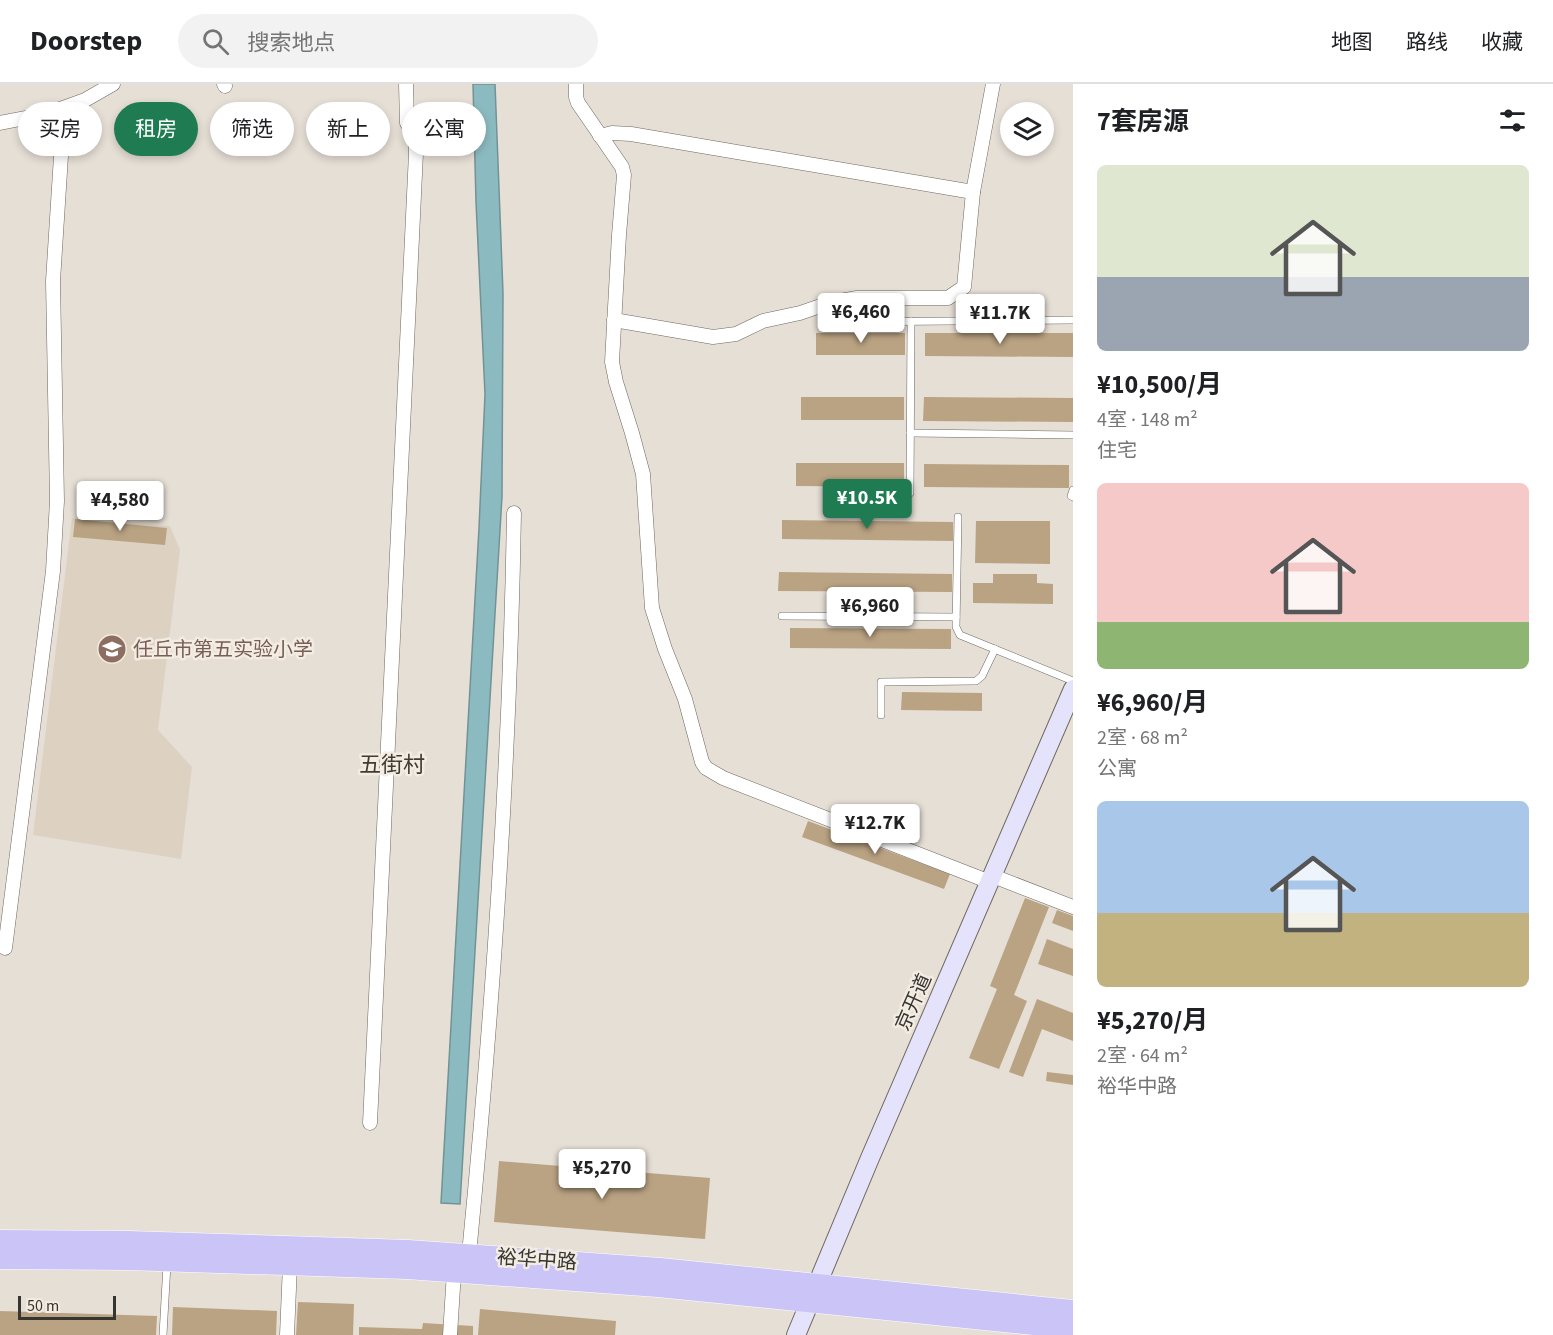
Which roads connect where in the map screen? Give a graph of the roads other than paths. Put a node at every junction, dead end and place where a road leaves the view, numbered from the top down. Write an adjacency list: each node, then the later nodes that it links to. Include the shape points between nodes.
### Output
1 (113, 84): 5 (street)
2 (406, 84): 31 (street, via 407,123 415,136 416,153)
3 (576, 84): 8 (street, via 578,104)
4 (993, 84): 10 (street)
5 (79, 102)
6 (18, 119): 7 (street)
7 (0, 123)
8 (600, 136): 10 (street, via 631,134); 11 (street, via 624,176)
9 (61, 156): 30 (street, via 53,281 57,501 53,571)
10 (973, 192): 11 (street, via 964,287 948,298 857,298 714,337)
11 (614, 320): 28 (street, via 612,362 643,474 652,608 686,699 706,768 723,778)
12 (1073, 320): 13 (lane)
13 (911, 321): 14 (lane); 15 (lane)
14 (830, 322)
15 (910, 433): 16 (lane); 18 (lane)
16 (1073, 435)
17 (1073, 490): 19 (lane)
18 (910, 494)
19 (1073, 497)
20 (514, 513): 33 (street, via 498,889)
21 (958, 517): 23 (lane)
22 (782, 616): 23 (lane)
23 (956, 617): 24 (lane, via 960,635)
24 (995, 649): 25 (lane); 27 (lane, via 976,681 881,682)
25 (1073, 681)
26 (1073, 688): 28 (main road, 京开道)
27 (881, 715)
28 (991, 879): 29 (street); 38 (main road, 京开道)
29 (1073, 906)
30 (5, 948)
31 (370, 1123)
32 (0, 1240): 33 (main road, 裕华中路, via 139,1241)
33 (469, 1254): 38 (main road, 裕华中路, via 660,1268)
34 (0, 1259): 35 (main road, 裕华中路)
35 (167, 1262): 36 (main road, 裕华中路); 41 (lane)
36 (290, 1265): 37 (main road, 裕华中路); 42 (street)
37 (454, 1272): 38 (main road, 裕华中路, via 658,1287); 43 (street)
38 (814, 1293): 39 (main road, 裕华中路); 40 (main road, 裕华中路); 44 (main road, 京开道)
39 (1073, 1310)
40 (1073, 1329)
41 (163, 1335)
42 (287, 1335)
43 (450, 1335)
44 (796, 1335)

